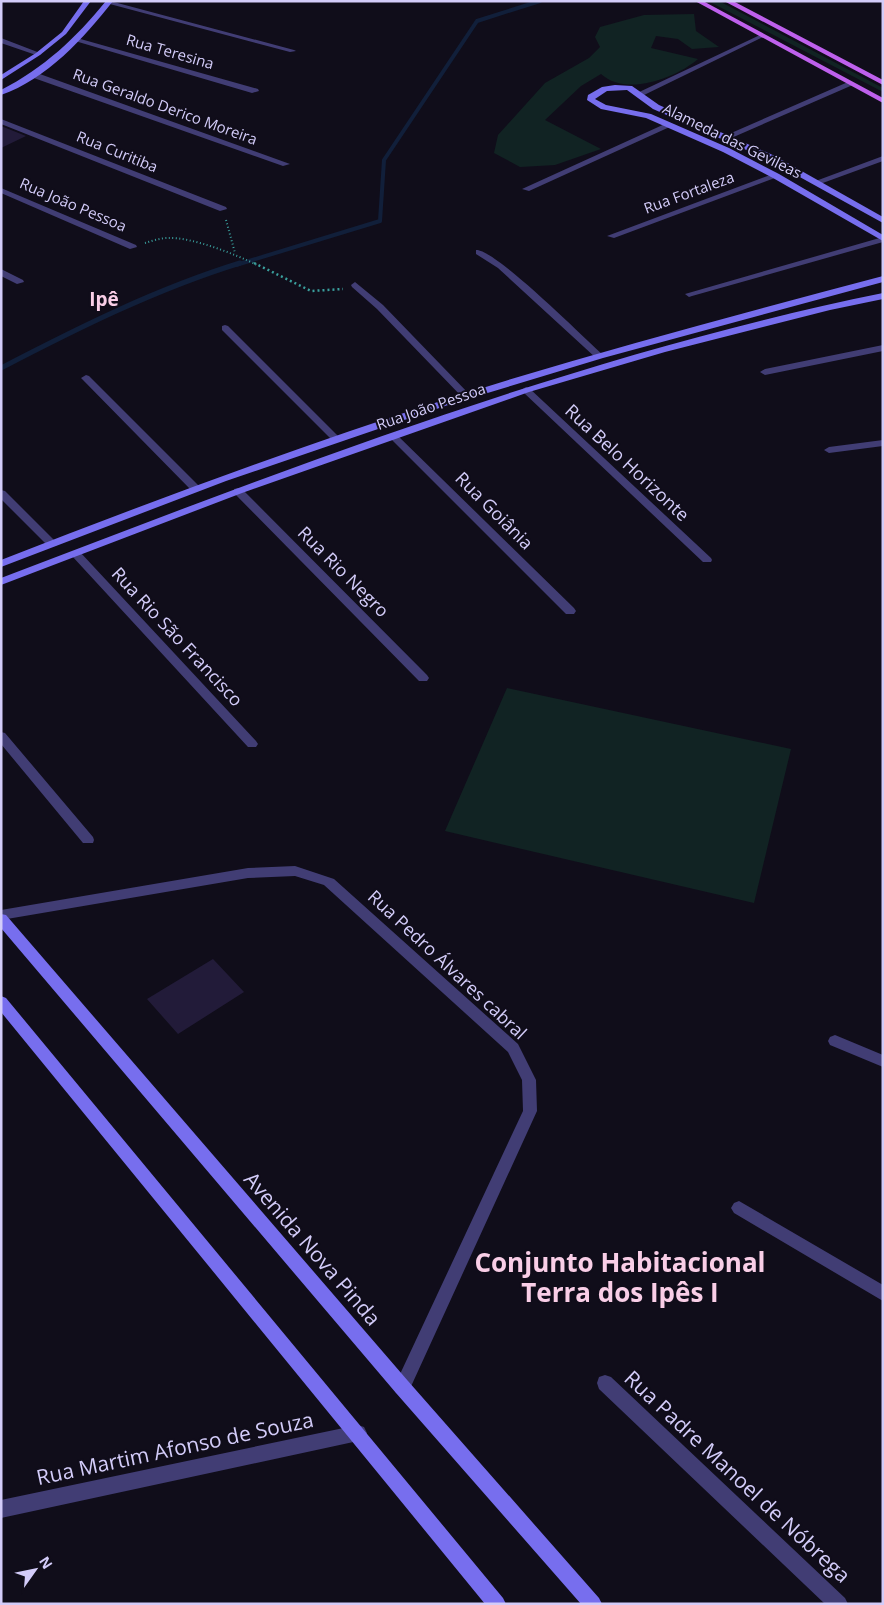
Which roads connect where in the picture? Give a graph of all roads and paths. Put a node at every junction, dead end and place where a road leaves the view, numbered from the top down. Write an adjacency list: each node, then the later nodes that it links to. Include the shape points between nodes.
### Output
1 (88, 1): 9 (street, via 64,33)
2 (698, 1): 5 (main road)
3 (727, 1): 12 (main road)
4 (110, 2): 7 (street); 8 (street)
5 (762, 36): 13 (main road); 16 (street)
6 (1, 40): 9 (street)
7 (77, 40): 10 (street); 14 (street, Rua Teresina)
8 (292, 51)
9 (38, 54): 11 (street)
10 (34, 75): 15 (street); 22 (street, Rua Geraldo Derico Moreira)
11 (1, 78)
12 (883, 83)
13 (851, 84): 17 (main road); 20 (street)
14 (255, 91)
15 (1, 93)
16 (639, 94): 19 (street, Alameda das Gevileas, via 629,88 616,87 604,89 591,97 604,107 633,111); 20 (street, Alameda das Gevileas, via 656,108)
17 (883, 101)
18 (1, 121): 27 (street, Rua Curitiba)
19 (670, 124): 23 (street, Alameda das Gevileas); 25 (street)
20 (726, 137): 24 (street, Alameda das Gevileas)
21 (883, 158): 24 (street)
22 (286, 164)
23 (776, 176): 29 (street, Rua Fortaleza); 30 (street, Alameda das Gevileas)
24 (817, 182): 28 (street, Alameda das Gevileas)
25 (526, 189)
26 (1, 190): 31 (street, Rua João Pessoa)
27 (223, 209): 33 (path)
28 (883, 221)
29 (611, 236)
30 (883, 239): 38 (street)
31 (132, 247): 33 (path, via 168,238)
32 (479, 252): 42 (street, via 501,266)
33 (235, 254): 37 (path, via 311,291 338,291)
34 (1, 272): 36 (street)
35 (883, 279): 42 (street, Rua João Pessoa)
36 (20, 282)
37 (355, 285): 46 (street)
38 (689, 294)
39 (883, 296): 45 (street, Rua João Pessoa, via 671,348)
40 (225, 328): 48 (street)
41 (883, 348): 43 (street)
42 (598, 356): 46 (street, Rua João Pessoa)
43 (764, 372)
44 (86, 378): 51 (street)
45 (526, 390): 47 (street, Rua João Pessoa); 56 (street, Rua Belo Horizonte)
46 (467, 397): 48 (street, Rua João Pessoa)
47 (393, 436): 52 (street, Rua João Pessoa); 59 (street, Rua Goiânia)
48 (336, 439): 51 (street, Rua João Pessoa)
49 (883, 443): 50 (street)
50 (829, 450)
51 (196, 489): 54 (street, Rua João Pessoa)
52 (238, 491): 55 (street, Rua João Pessoa); 60 (street, Rua Rio Negro)
53 (1, 493): 54 (street)
54 (52, 544): 57 (street, Rua João Pessoa)
55 (76, 554): 58 (street, Rua João Pessoa); 62 (street, Rua Rio São Francisco)
56 (707, 560)
57 (1, 564)
58 (1, 582)
59 (570, 611)
60 (422, 678)
61 (1, 736): 63 (street)
62 (252, 744)
63 (88, 840)
64 (1, 917): 71 (street, Avenida Nova Pinda); 71 (street, Rua Pedro Álvares cabral, via 248,873 295,871 329,882 513,1048 530,1080 530,1110)
65 (1, 1002): 72 (street)
66 (835, 1041): 67 (street)
67 (883, 1061)
68 (739, 1208): 69 (street)
69 (883, 1294)
70 (605, 1384): 76 (street, Rua Padre Manoel de Nóbrega)
71 (402, 1387): 75 (street, Avenida Nova Pinda)
72 (358, 1433): 73 (street, Rua Martim Afonso de Souza); 74 (street)
73 (1, 1509)
74 (497, 1604)
75 (593, 1604)
76 (839, 1604)

